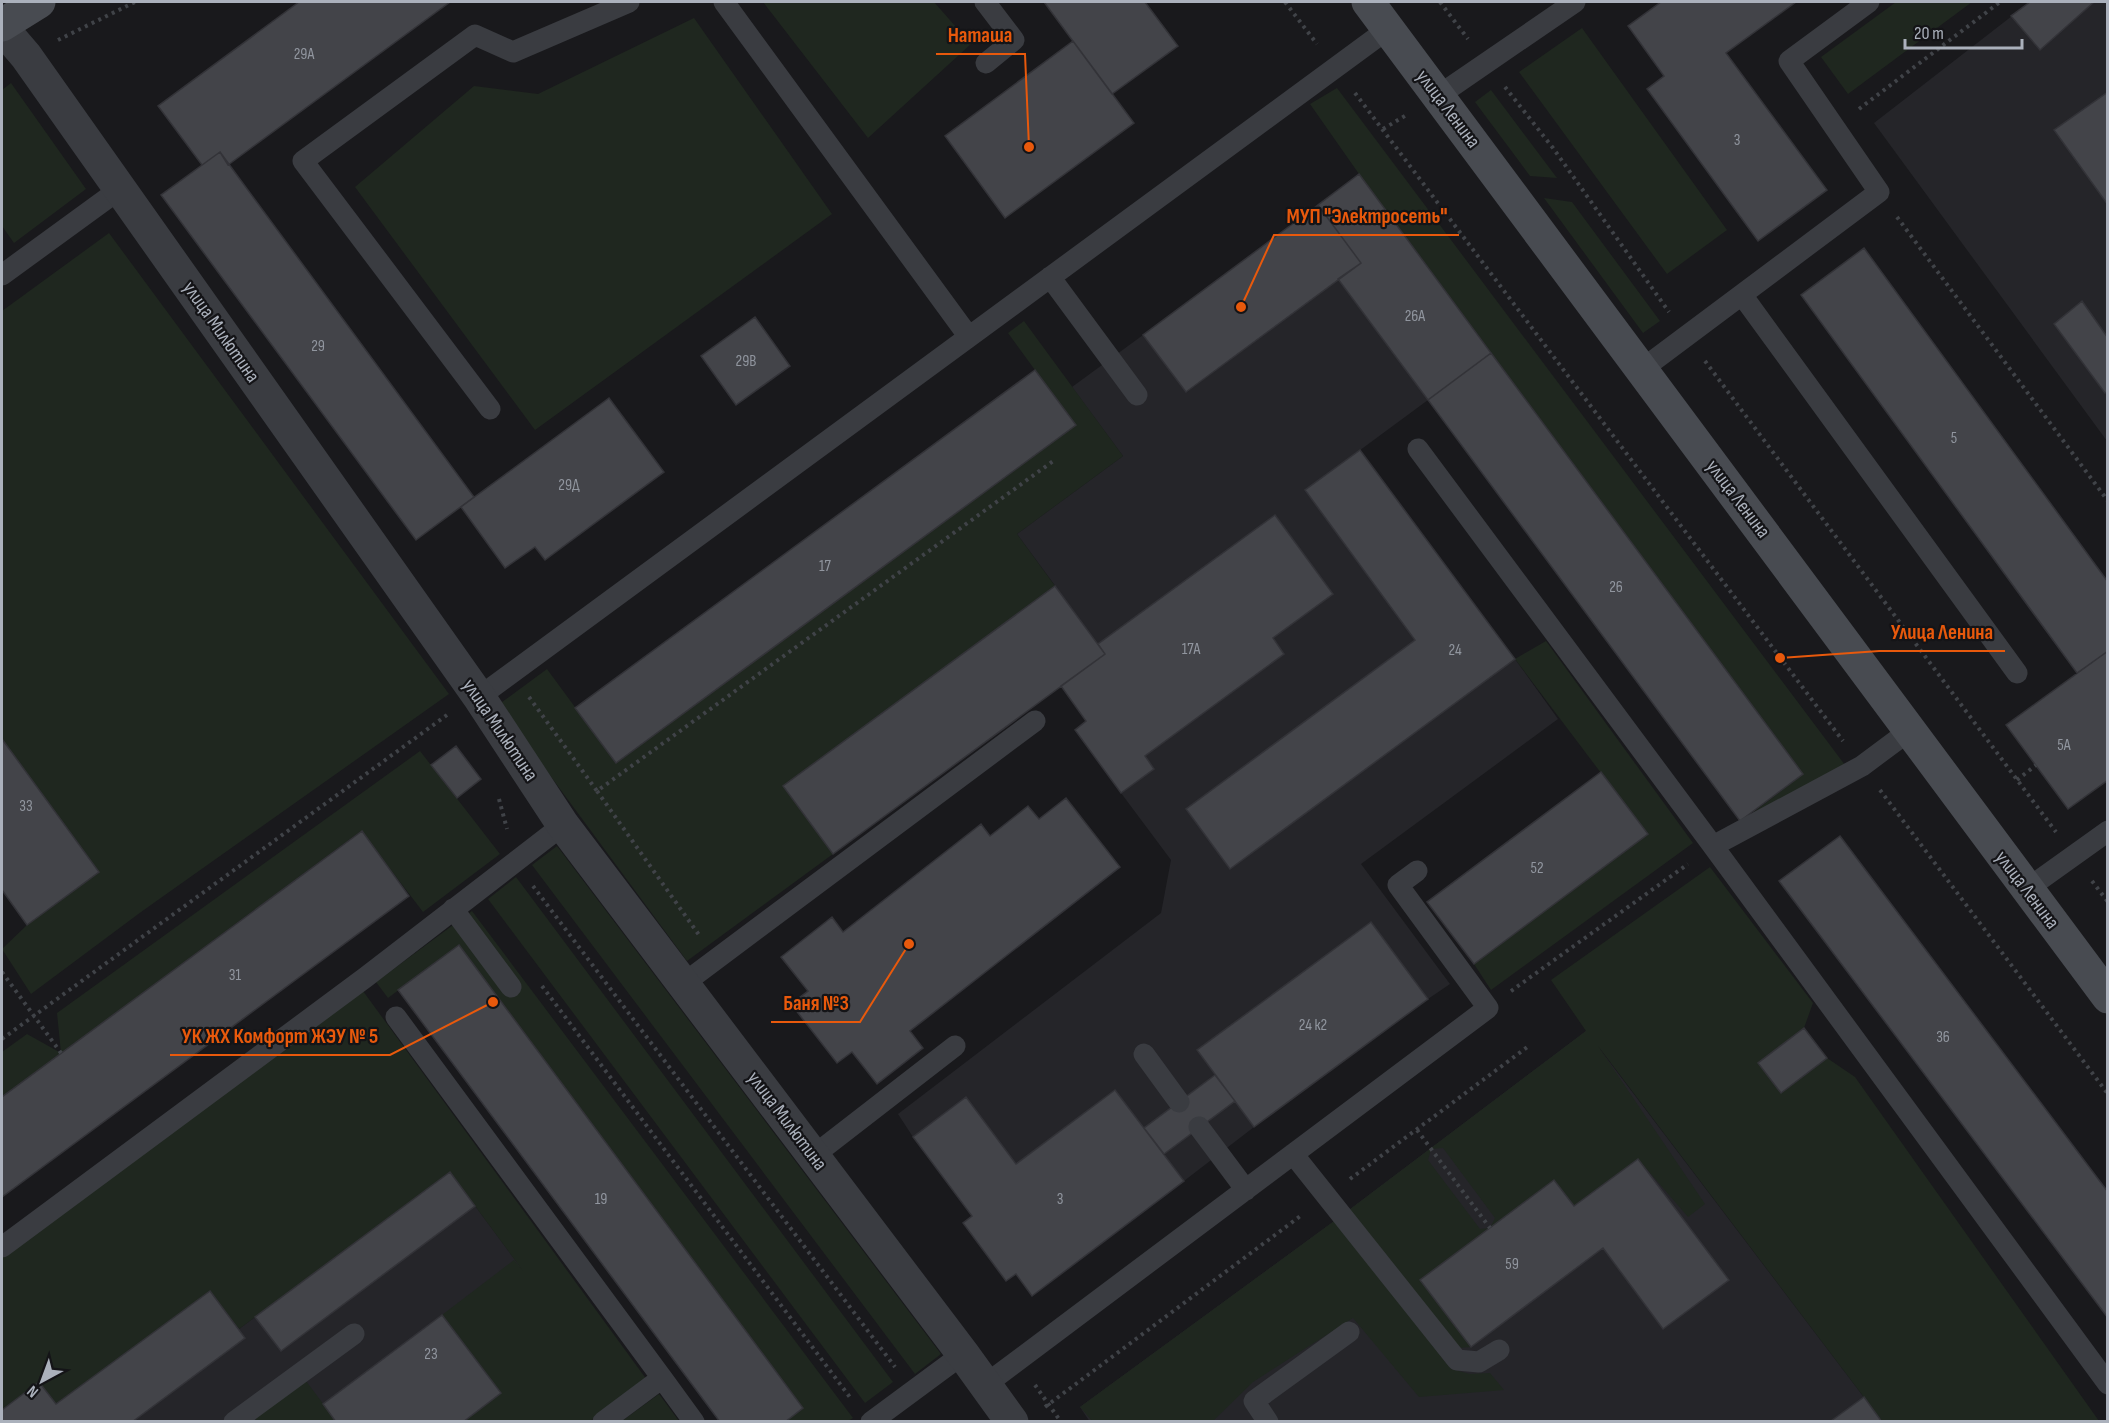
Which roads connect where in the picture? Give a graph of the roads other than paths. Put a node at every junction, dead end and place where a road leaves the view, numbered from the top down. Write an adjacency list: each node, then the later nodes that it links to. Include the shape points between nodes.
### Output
1 (39, 2): 8 (main road)
2 (629, 2): 19 (lane, via 513,52 475,35 303,161)
3 (724, 2): 16 (lane)
4 (985, 2): 10 (lane, via 1014,40)
5 (1368, 2): 9 (main road, улица Ленина)
6 (1575, 2): 11 (lane)
7 (1869, 2): 15 (lane, via 1789,61 1879,192)
8 (2, 27): 12 (street, улица Милютина)
9 (1388, 29): 11 (main road, улица Ленина); 14 (lane)
10 (986, 63)
11 (1438, 96): 17 (main road, улица Ленина)
12 (120, 189): 13 (lane); 22 (street, улица Милютина)
13 (2, 275)
14 (1050, 277): 16 (lane); 18 (lane)
15 (1742, 295): 17 (lane); 21 (lane)
16 (969, 337): 22 (lane)
17 (1641, 370): 24 (main road, улица Ленина)
18 (1137, 395)
19 (490, 409)
20 (1418, 449): 27 (lane)
21 (2016, 673)
22 (479, 697): 25 (street, улица Милютина)
23 (1035, 721): 31 (lane)
24 (1909, 731): 27 (lane, via 1862,766); 29 (main road, улица Ленина)
25 (563, 825): 30 (lane); 31 (street, улица Милютина)
26 (2108, 831): 29 (lane)
27 (1713, 846): 48 (lane)
28 (1417, 872): 39 (lane, via 1398,885 1488,1008)
29 (2027, 889): 33 (main road, улица Ленина)
30 (453, 909): 32 (lane); 42 (lane)
31 (683, 984): 40 (street, улица Милютина)
32 (511, 987)
33 (2108, 998)
34 (396, 1017): 47 (lane)
35 (955, 1046): 40 (lane)
36 (1144, 1054): 37 (lane)
37 (1179, 1102)
38 (1199, 1127): 41 (lane)
39 (1293, 1154): 41 (lane); 45 (lane, via 1457,1360 1479,1362)
40 (813, 1156): 46 (street, улица Милютина)
41 (1246, 1190): 49 (lane)
42 (2, 1247)
43 (1349, 1332): 55 (lane, via 1254,1401)
44 (354, 1334): 51 (lane)
45 (1499, 1350)
46 (963, 1354): 49 (street, улица Милютина); 54 (lane)
47 (662, 1378): 52 (lane); 53 (lane)
48 (2108, 1384)
49 (985, 1385): 50 (street, улица Милютина)
50 (1026, 1416)
51 (234, 1422)
52 (603, 1422)
53 (694, 1422)
54 (871, 1422)
55 (1269, 1422)

